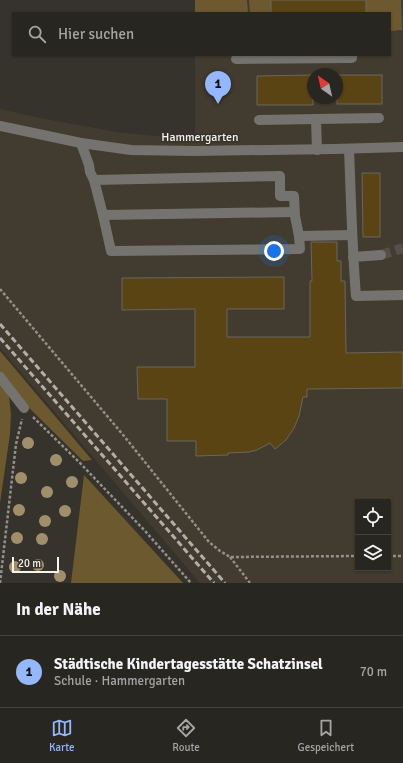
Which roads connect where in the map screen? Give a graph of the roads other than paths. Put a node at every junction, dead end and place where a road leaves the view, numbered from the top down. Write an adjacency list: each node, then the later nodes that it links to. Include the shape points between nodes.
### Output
1 (352, 56): 2 (street)
2 (236, 59)
3 (379, 118): 4 (street)
4 (316, 119): 5 (street); 10 (street)
5 (259, 120)
6 (0, 126): 7 (street, Hammergarten)
7 (81, 143): 10 (street, Hammergarten, via 131,150); 11 (street)
8 (403, 147): 9 (street, Hammergarten)
9 (349, 149): 10 (street, Hammergarten); 14 (street)
10 (317, 150)
11 (94, 180): 12 (street, via 280,176 280,196 294,196); 13 (street)
12 (294, 212): 13 (street); 15 (street)
13 (103, 215): 15 (street, via 111,251 300,249)
14 (352, 235): 15 (street); 17 (street)
15 (299, 236)
16 (381, 255): 17 (street)
17 (353, 257): 18 (street, via 356,296)
18 (403, 295)
19 (0, 377): 20 (street)
20 (24, 408)

